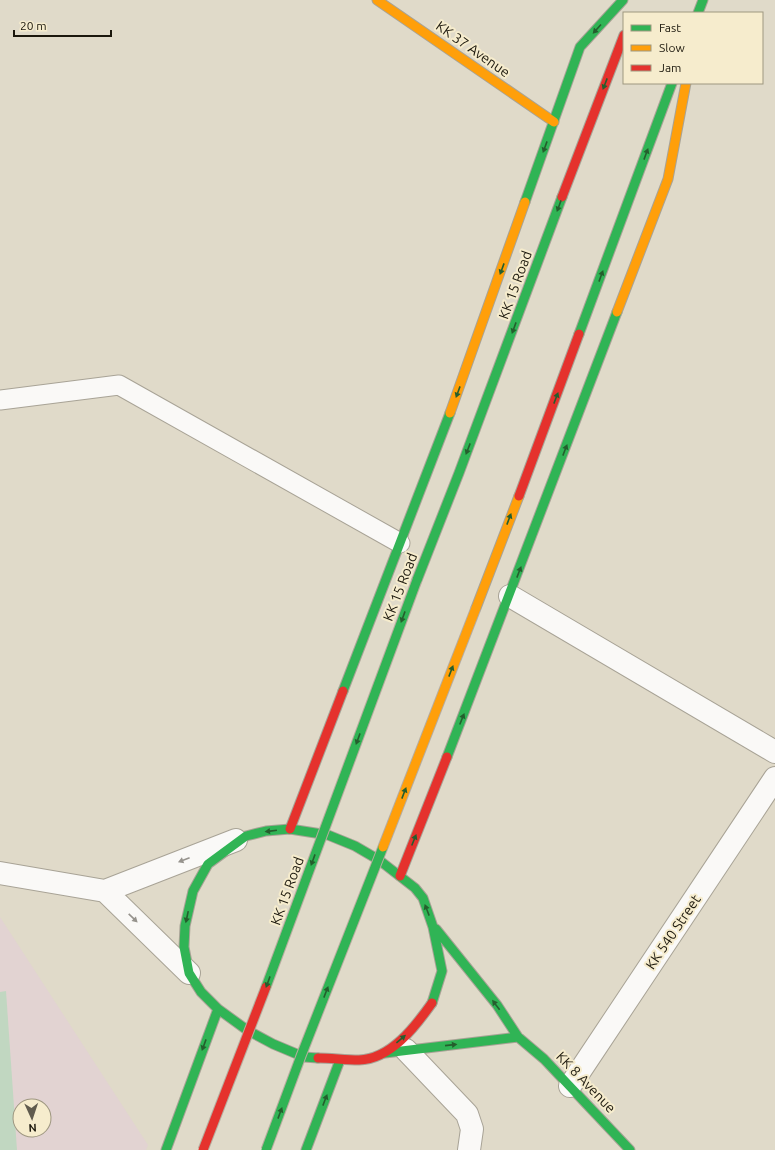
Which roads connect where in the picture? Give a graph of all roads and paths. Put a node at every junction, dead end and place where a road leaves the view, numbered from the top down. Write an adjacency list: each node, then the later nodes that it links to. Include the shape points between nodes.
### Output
1 (377, 0): 8 (main road, KK 37 Avenue)
2 (623, 0): 8 (main road, one-way to 8, via 580,47)
3 (703, 0): 4 (main road)
4 (699, 12)
5 (623, 38): 27 (main road, KK 15 Road, one-way to 27, bridge)
6 (672, 84): 28 (main road, one-way to 6, bridge, via 476,608)
7 (686, 84): 11 (main road, one-way to 7, via 668,179)
8 (554, 122): 10 (main road, one-way to 10, via 446,425)
9 (0, 400): 10 (lane, via 119,385)
10 (400, 543): 14 (main road)
11 (510, 596): 12 (street); 17 (main road, one-way to 11)
12 (775, 752)
13 (775, 778): 25 (street, KK 540 Street)
14 (290, 829): 15 (main road, one-way to 15); 17 (main road, via 328,835 356,846)
15 (246, 836): 18 (street, one-way to 18); 20 (main road, one-way to 20, via 208,864 192,891 184,947)
16 (0, 873): 18 (street)
17 (400, 876): 19 (main road, one-way to 17, via 423,898)
18 (105, 891): 20 (street, one-way to 20)
19 (433, 927): 22 (main road, KK 8 Avenue, one-way to 19, via 497,1005); 23 (main road, one-way to 19, via 434,1001 442,971)
20 (189, 973): 21 (main road, via 201,992)
21 (218, 1009): 24 (main road, via 247,1030 304,1057); 26 (main road, one-way to 26)
22 (518, 1037): 23 (main road, one-way to 22); 25 (main road, KK 8 Avenue)
23 (395, 1051): 24 (main road, via 360,1060); 30 (street, via 467,1114 472,1129)
24 (340, 1060): 29 (main road, one-way to 24)
25 (570, 1086): 31 (main road, KK 8 Avenue)
26 (166, 1150)
27 (203, 1150)
28 (266, 1150)
29 (306, 1150)
30 (468, 1150)
31 (630, 1150)

